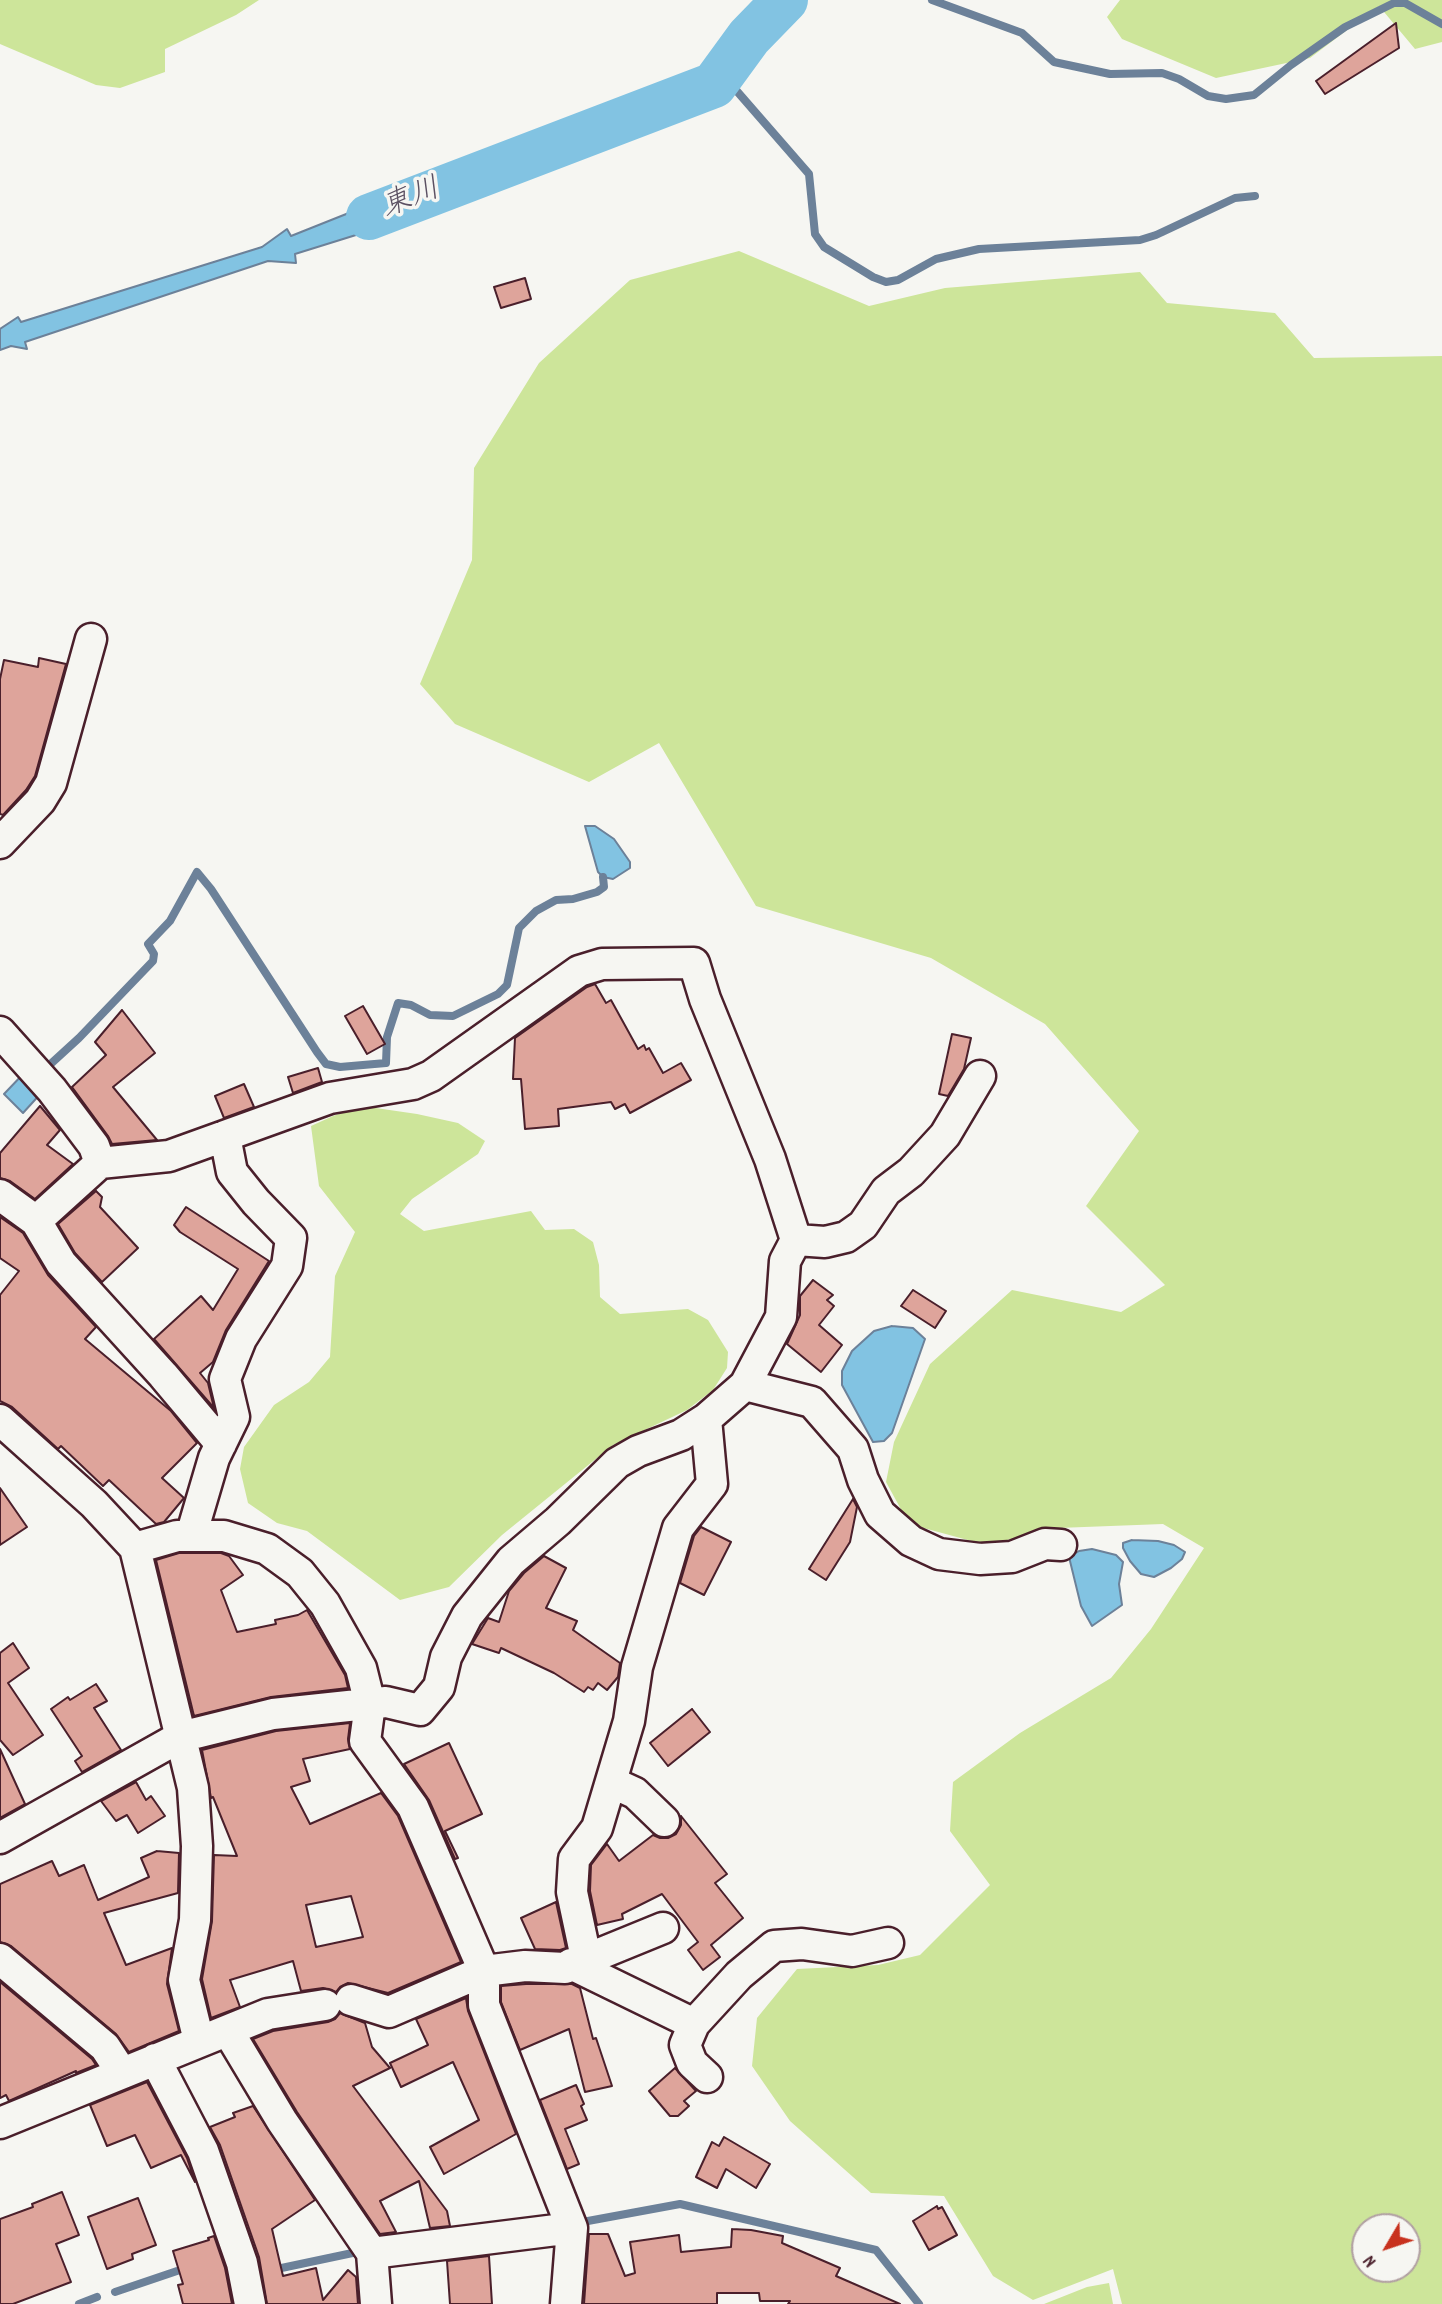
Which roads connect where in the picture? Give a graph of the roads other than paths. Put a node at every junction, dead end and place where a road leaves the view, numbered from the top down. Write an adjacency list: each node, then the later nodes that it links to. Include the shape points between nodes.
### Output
1 (91, 639): 2 (street, via 51,783)
2 (0, 843)
3 (0, 1032): 6 (street, via 52,1090 94,1146)
4 (980, 1076): 9 (street, via 945,1135 886,1191 863,1224 846,1237 825,1242)
5 (225, 1136): 6 (street, via 169,1156); 9 (street, via 330,1098 413,1084 431,1076 579,971 601,964 694,963 770,1159); 13 (street, via 232,1172 291,1238 287,1266 241,1339 225,1379 234,1417)
6 (100, 1163): 8 (street)
7 (0, 1195): 8 (street)
8 (36, 1221): 13 (street, via 61,1263)
9 (796, 1240): 10 (street, via 785,1261 782,1317)
10 (745, 1385): 11 (street); 15 (street, via 812,1402 853,1449 880,1514 911,1541 939,1554 980,1559 1012,1558 1045,1544)
11 (706, 1419): 17 (street, via 618,1463 511,1561 467,1616 446,1657 439,1688 420,1710 386,1702); 19 (street, via 712,1484 678,1528 637,1667 629,1721)
12 (0, 1420): 16 (street, via 94,1504)
13 (220, 1444): 14 (street)
14 (191, 1536): 16 (street); 17 (street, via 224,1536 267,1549 300,1573 325,1604 361,1668)
15 (1061, 1545)
16 (135, 1548): 18 (street)
17 (370, 1704): 18 (street, via 273,1714); 26 (street, via 365,1741 413,1807)
18 (180, 1737): 21 (street); 29 (street, via 193,1788 197,1846 195,1920 184,1980)
19 (611, 1782): 20 (street, via 635,1793); 25 (street, via 597,1828 574,1859 572,1892)
20 (664, 1821)
21 (0, 1838)
22 (663, 1928): 25 (street)
23 (888, 1943): 27 (street, via 852,1951 802,1944 774,1946 739,1975)
24 (0, 1959): 31 (street, via 105,2047)
25 (579, 1961): 26 (street, via 565,1968 524,1965); 27 (street)
26 (484, 1971): 28 (street, via 389,2012 338,2002 268,2014); 34 (street, via 484,2005)
27 (694, 2024): 32 (street, via 685,2045 692,2063)
28 (228, 2031): 29 (street); 35 (street, via 282,2121)
29 (199, 2041): 30 (street)
30 (155, 2059): 31 (street); 36 (street, via 203,2151 242,2263)
31 (122, 2073): 33 (street)
32 (706, 2077)
33 (0, 2123)
34 (572, 2228): 35 (street); 38 (street)
35 (372, 2253): 37 (street)
36 (250, 2304)
37 (376, 2304)
38 (566, 2304)

